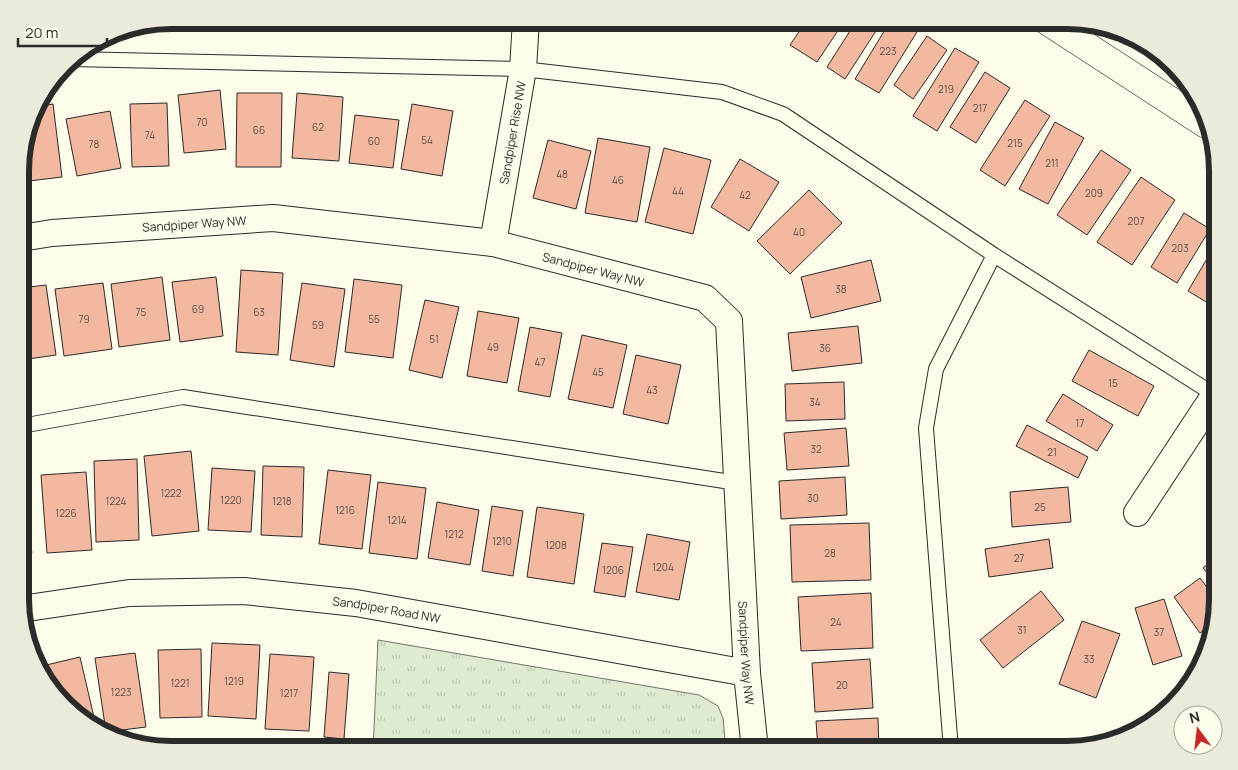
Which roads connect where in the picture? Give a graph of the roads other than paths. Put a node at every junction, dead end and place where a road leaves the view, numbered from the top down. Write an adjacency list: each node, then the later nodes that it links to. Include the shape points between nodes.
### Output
1 (525, 29): 4 (street, Sandpiper Rise NW)
2 (1060, 29): 5 (street)
3 (82, 60): 4 (lane)
4 (523, 69): 7 (street, Sandpiper Rise NW); 8 (lane, via 722,92 782,114)
5 (1199, 119)
6 (29, 237): 7 (street, Sandpiper Way NW, via 273,218)
7 (493, 243): 12 (street, Sandpiper Way NW, via 705,298 729,321)
8 (994, 255): 9 (lane); 17 (lane, via 936,369 926,428)
9 (1209, 389)
10 (1209, 406): 13 (street)
11 (29, 425): 12 (lane, via 184,397)
12 (737, 483): 15 (street, Sandpiper Way NW)
13 (1137, 513)
14 (29, 608): 15 (street, Sandpiper Road NW, via 129,593 244,591 356,603)
15 (747, 673): 16 (street, Sandpiper Way NW)
16 (754, 741)
17 (950, 741)

